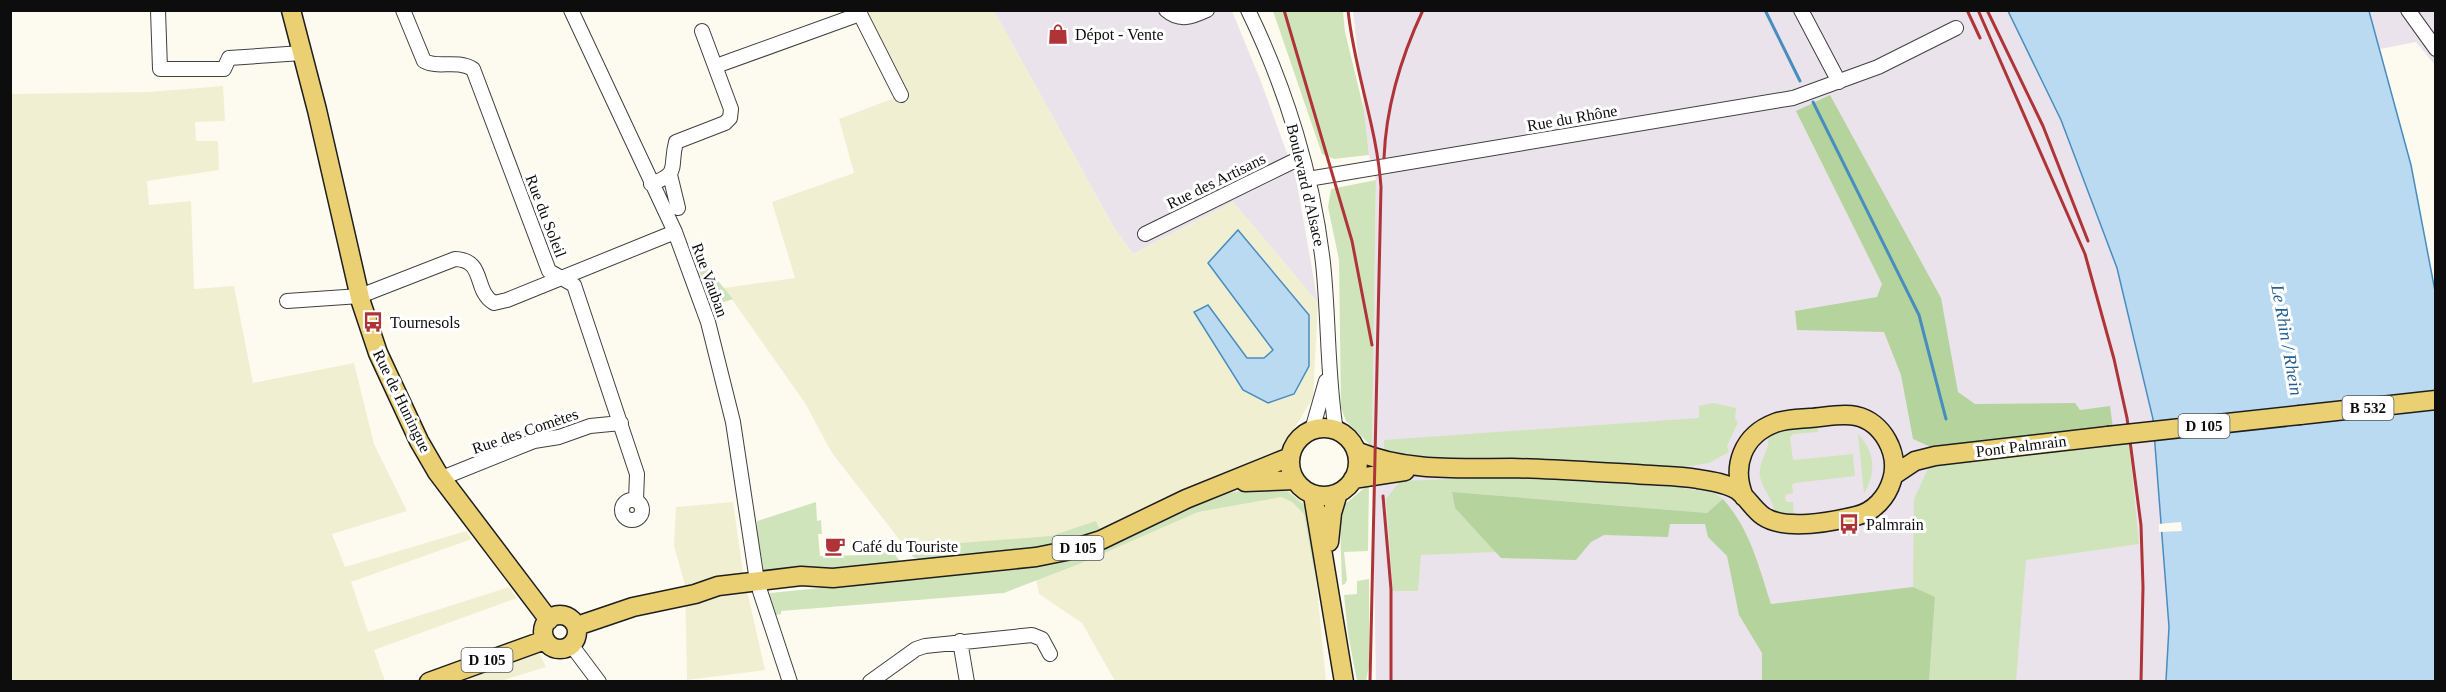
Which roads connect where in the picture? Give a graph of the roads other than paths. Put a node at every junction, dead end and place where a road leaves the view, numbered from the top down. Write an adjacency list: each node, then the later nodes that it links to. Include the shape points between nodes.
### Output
1 (158, 10): 14 (street, via 160,69 224,69 229,58)
2 (291, 10): 14 (main road, Rue de Huningue)
3 (403, 10): 25 (street, Rue du Soleil, via 424,61 431,65 464,64 473,69 549,271)
4 (570, 10): 21 (street, Rue Vauban)
5 (1166, 10): 6 (street, via 1172,16 1186,18)
6 (1207, 10)
7 (1248, 10): 18 (street, Boulevard d'Alsace, via 1278,81)
8 (1801, 10): 16 (street)
9 (2408, 10): 13 (street)
10 (859, 12): 15 (street); 17 (street)
11 (1956, 28): 16 (street, Rue du Rhône)
12 (702, 31): 15 (street)
13 (2436, 49)
14 (302, 53): 26 (main road, Rue de Huningue)
15 (716, 66): 19 (street, via 731,109 730,118 676,142)
16 (1839, 82): 20 (street, Rue du Rhône, via 1793,98)
17 (901, 95)
18 (1302, 157): 20 (street, Boulevard d'Alsace); 24 (street, Rue des Artisans)
19 (670, 175): 21 (street); 22 (street)
20 (1308, 179): 28 (street, Boulevard d'Alsace, via 1323,260)
21 (651, 184): 23 (street, Rue Vauban)
22 (678, 208)
23 (675, 232): 25 (street); 51 (street, Rue Vauban, via 715,343 733,422)
24 (1145, 234)
25 (563, 278): 26 (street, via 494,303 488,300 473,264 455,259); 31 (street, Rue du Soleil, via 574,285)
26 (360, 296): 27 (street); 41 (main road, Rue de Huningue, via 371,337 392,384)
27 (287, 301)
28 (1328, 367): 32 (street, Boulevard d'Alsace); 33 (street, Boulevard d'Alsace)
29 (2436, 400): 30 (main road, B 532)
30 (2300, 415): 36 (main road, Pont Palmrain / D 105, bridge)
31 (621, 423): 41 (street, Rue des Comètes, via 590,426 534,441); 49 (street, Rue du Soleil, via 637,474)
32 (1312, 430): 33 (main road); 37 (main road, via 1297,441)
33 (1336, 430): 35 (main road)
34 (1890, 445): 36 (main road, Pont Palmrain / D 105, via 1911,454); 38 (main road, via 1877,429 1857,416 1826,417 1773,424 1750,439); 40 (main road)
35 (1356, 451): 39 (main road, via 1380,461); 43 (main road, via 1358,465)
36 (1935, 456): 40 (main road, Pont Palmrain / D 105, via 1915,461)
37 (1290, 457): 44 (main road); 45 (main road, D 105)
38 (1741, 458): 42 (main road, via 1723,471); 48 (main road, via 1739,476)
39 (1430, 469): 42 (main road, via 1553,469); 43 (main road)
40 (1894, 475): 48 (main road, via 1890,488 1873,509 1856,516 1785,524 1764,517)
41 (442, 478): 52 (main road, Rue de Huningue)
42 (1695, 478): 48 (main road, via 1724,484)
43 (1353, 479): 46 (main road)
44 (1294, 480): 45 (main road, D 105); 47 (main road)
45 (1225, 484): 51 (main road, D 105, via 1101,540 1066,551 833,578 804,587)
46 (1338, 493): 47 (main road); 50 (main road, via 1332,513)
47 (1314, 495): 50 (main road)
48 (1744, 497)
49 (636, 500)
50 (1329, 583): 63 (main road)
51 (759, 586): 53 (main road, D 105, via 633,607); 60 (street, Rue Vauban)
52 (549, 620): 53 (main road, via 564,615); 54 (main road, via 543,629)
53 (577, 626): 56 (main road)
54 (545, 640): 56 (main road, via 558,649); 58 (main road, D 105)
55 (960, 641): 57 (street, via 1032,635 1042,639); 61 (street, via 916,650); 62 (street)
56 (572, 646): 59 (street)
57 (1050, 654)
58 (429, 681)
59 (599, 681)
60 (790, 681)
61 (870, 681)
62 (967, 681)
63 (1344, 681)

